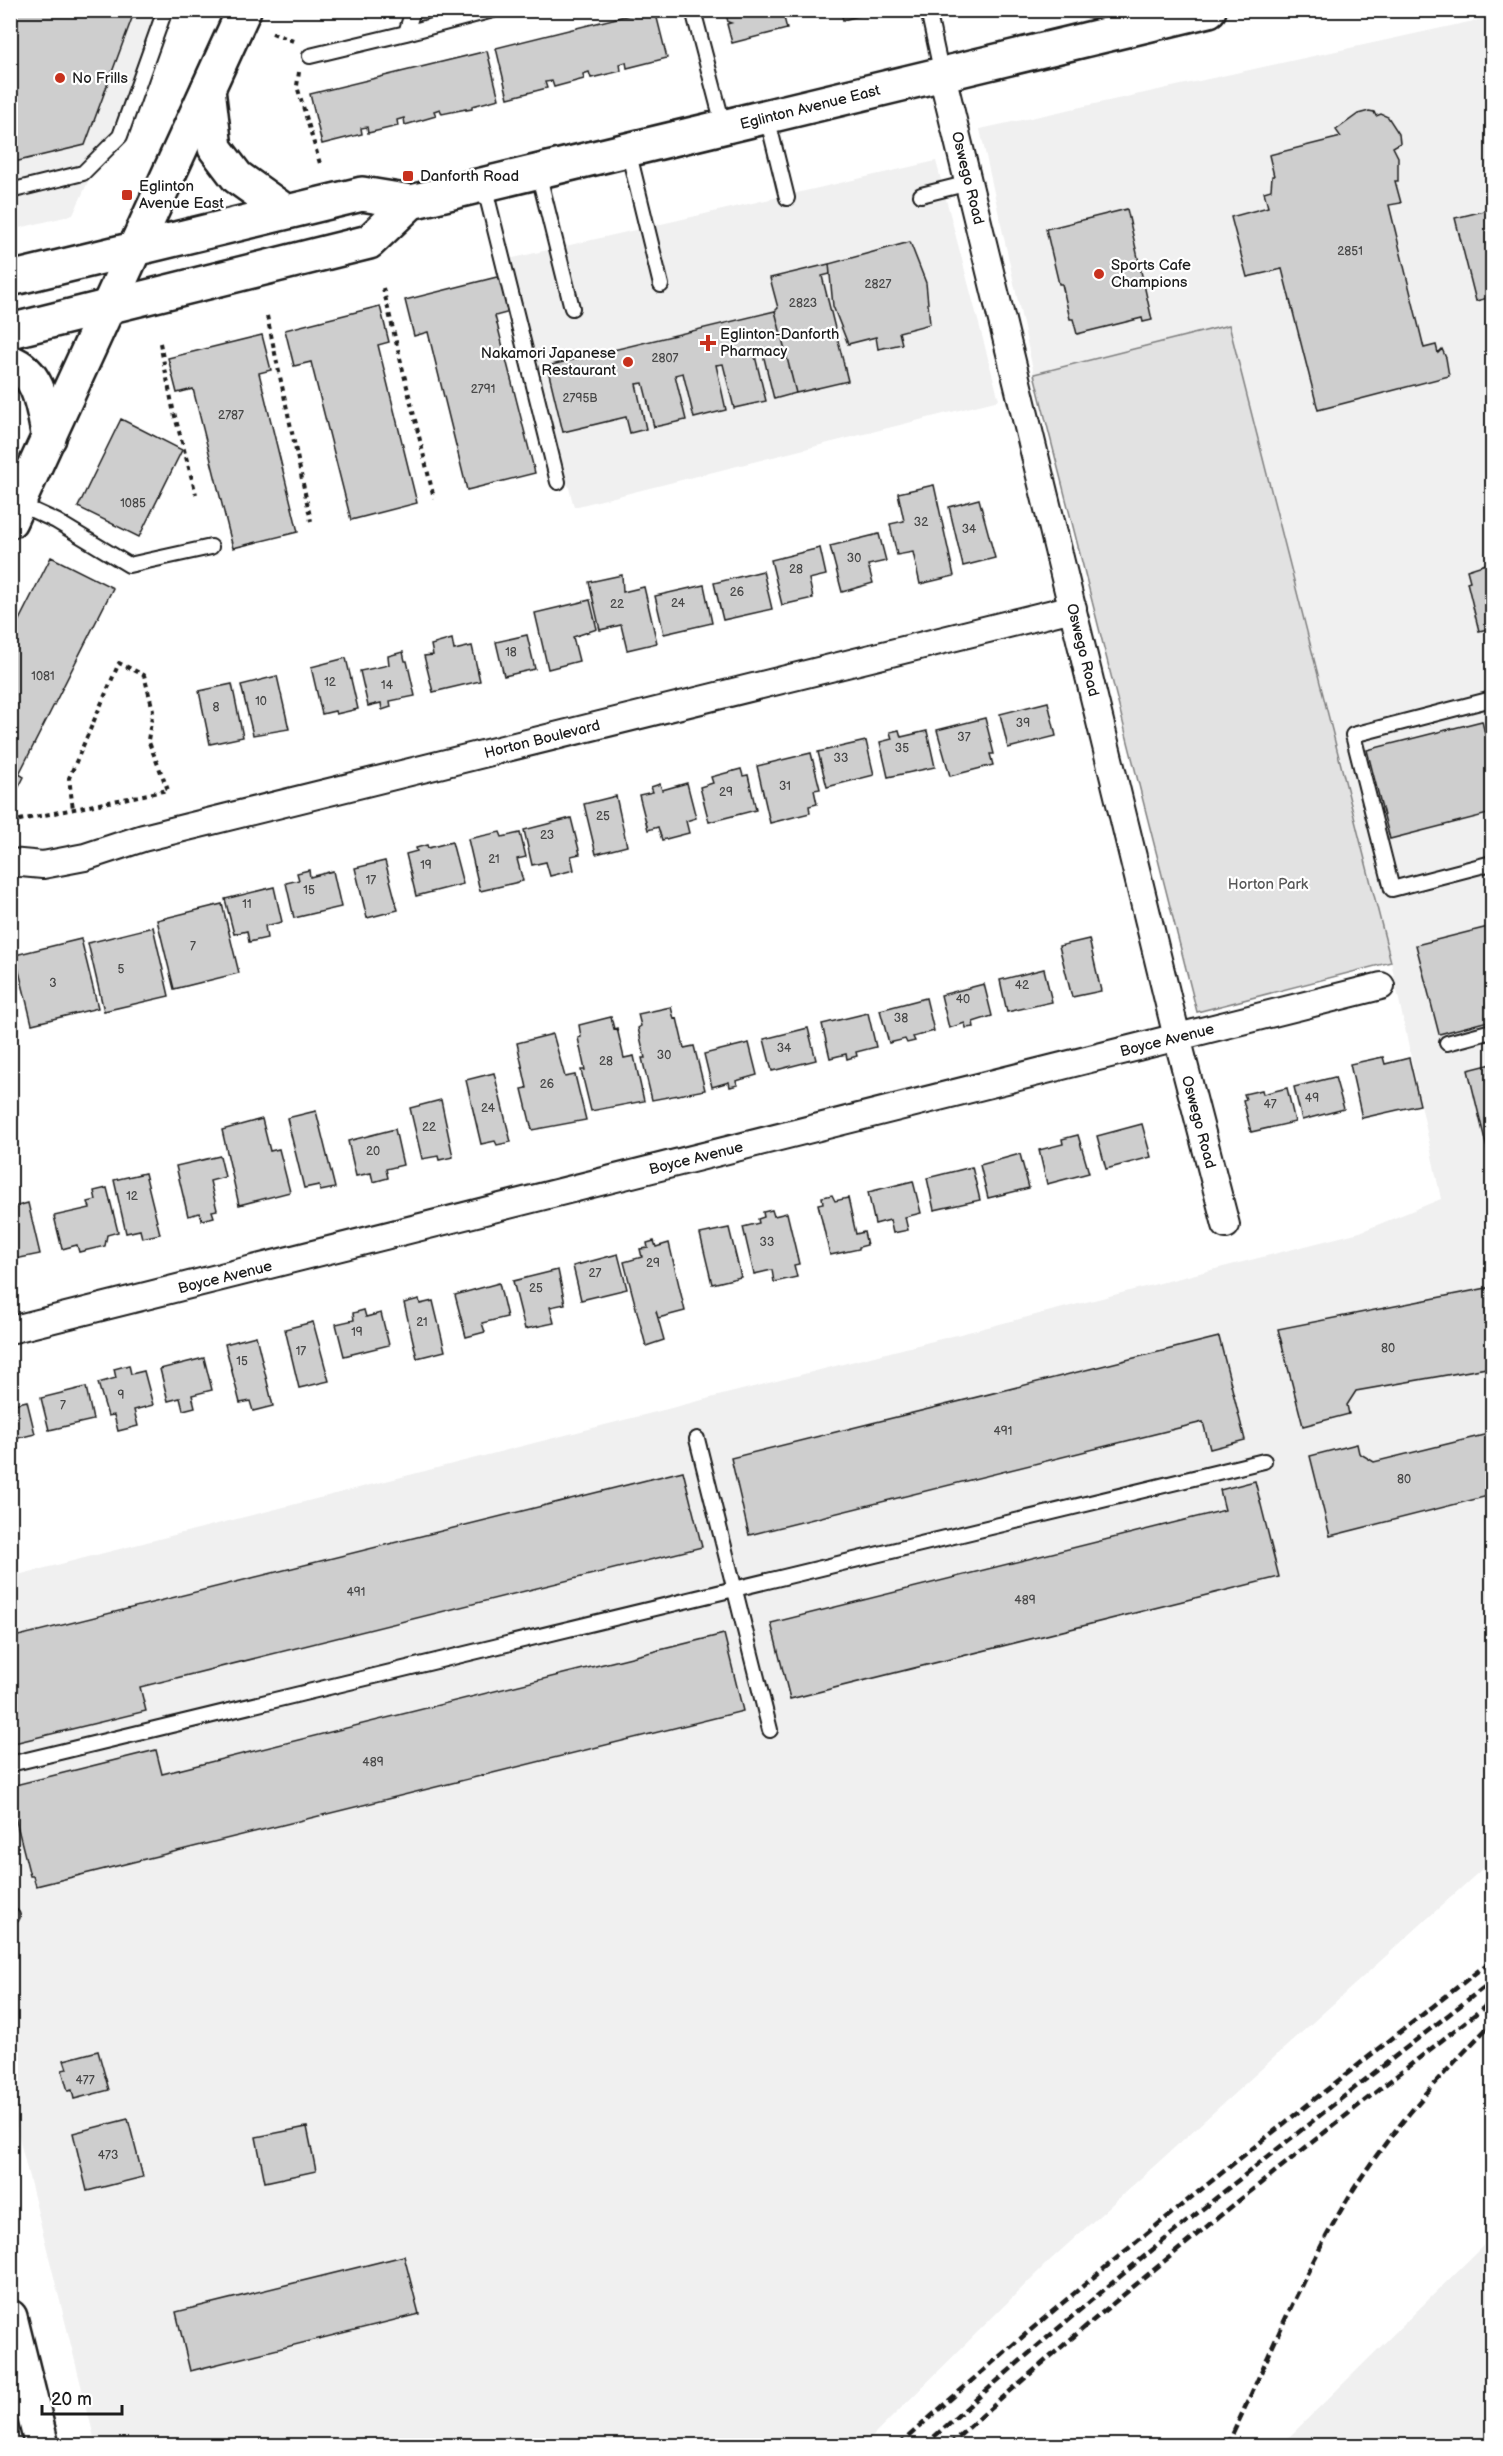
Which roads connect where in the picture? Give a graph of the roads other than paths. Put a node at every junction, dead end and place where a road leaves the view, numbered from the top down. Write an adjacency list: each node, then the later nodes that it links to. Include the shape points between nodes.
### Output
1 (165, 10): 18 (lane, via 120,136 83,173)
2 (244, 10): 11 (main road)
3 (413, 10): 8 (lane)
4 (493, 10): 8 (lane)
5 (693, 10): 13 (lane)
6 (928, 10): 10 (lane)
7 (1209, 10): 10 (main road, Eglinton Avenue East)
8 (406, 33): 9 (lane)
9 (310, 56)
10 (942, 75): 12 (main road, Eglinton Avenue East); 16 (street, Oswego Road)
11 (208, 89): 22 (main road, via 214,148 237,177); 23 (main road)
12 (767, 117): 13 (main road, Eglinton Avenue East); 20 (lane)
13 (724, 128): 14 (main road, Eglinton Avenue East)
14 (628, 150): 15 (main road, Eglinton Avenue East); 25 (lane)
15 (538, 172): 17 (main road, Eglinton Avenue East); 27 (lane)
16 (969, 183): 19 (lane); 34 (street, Oswego Road)
17 (484, 185): 21 (main road, Eglinton Avenue East); 31 (lane)
18 (10, 191)
19 (921, 195)
20 (787, 198)
21 (411, 202): 22 (main road, Eglinton Avenue East, via 362,194); 26 (main road, via 369,242)
22 (286, 212): 23 (main road, Eglinton Avenue East)
23 (138, 247): 24 (main road, Eglinton Avenue East); 26 (main road)
24 (10, 279)
25 (661, 285)
26 (111, 305): 28 (main road); 30 (main road)
27 (572, 308)
28 (10, 331)
29 (10, 362): 30 (main road, via 23,368 38,388)
30 (49, 438): 32 (main road)
31 (558, 482)
32 (15, 512): 33 (lane, via 56,521 129,565)
33 (211, 547)
34 (1073, 608): 36 (street, Horton Boulevard, via 143,838 85,857 43,866); 40 (street, Oswego Road)
35 (1492, 699): 37 (lane, via 1353,735 1392,889)
36 (10, 862)
37 (1492, 863)
38 (1381, 986): 40 (street, Boyce Avenue)
39 (1492, 1031): 41 (lane)
40 (1177, 1037): 42 (street, Oswego Road); 43 (street, Boyce Avenue)
41 (1447, 1042)
42 (1226, 1225)
43 (10, 1330)
44 (697, 1439): 46 (lane)
45 (1264, 1461): 46 (lane)
46 (734, 1590): 47 (lane); 48 (lane)
47 (770, 1730)
48 (10, 1764)
49 (10, 2317): 50 (main road)
50 (42, 2445)

